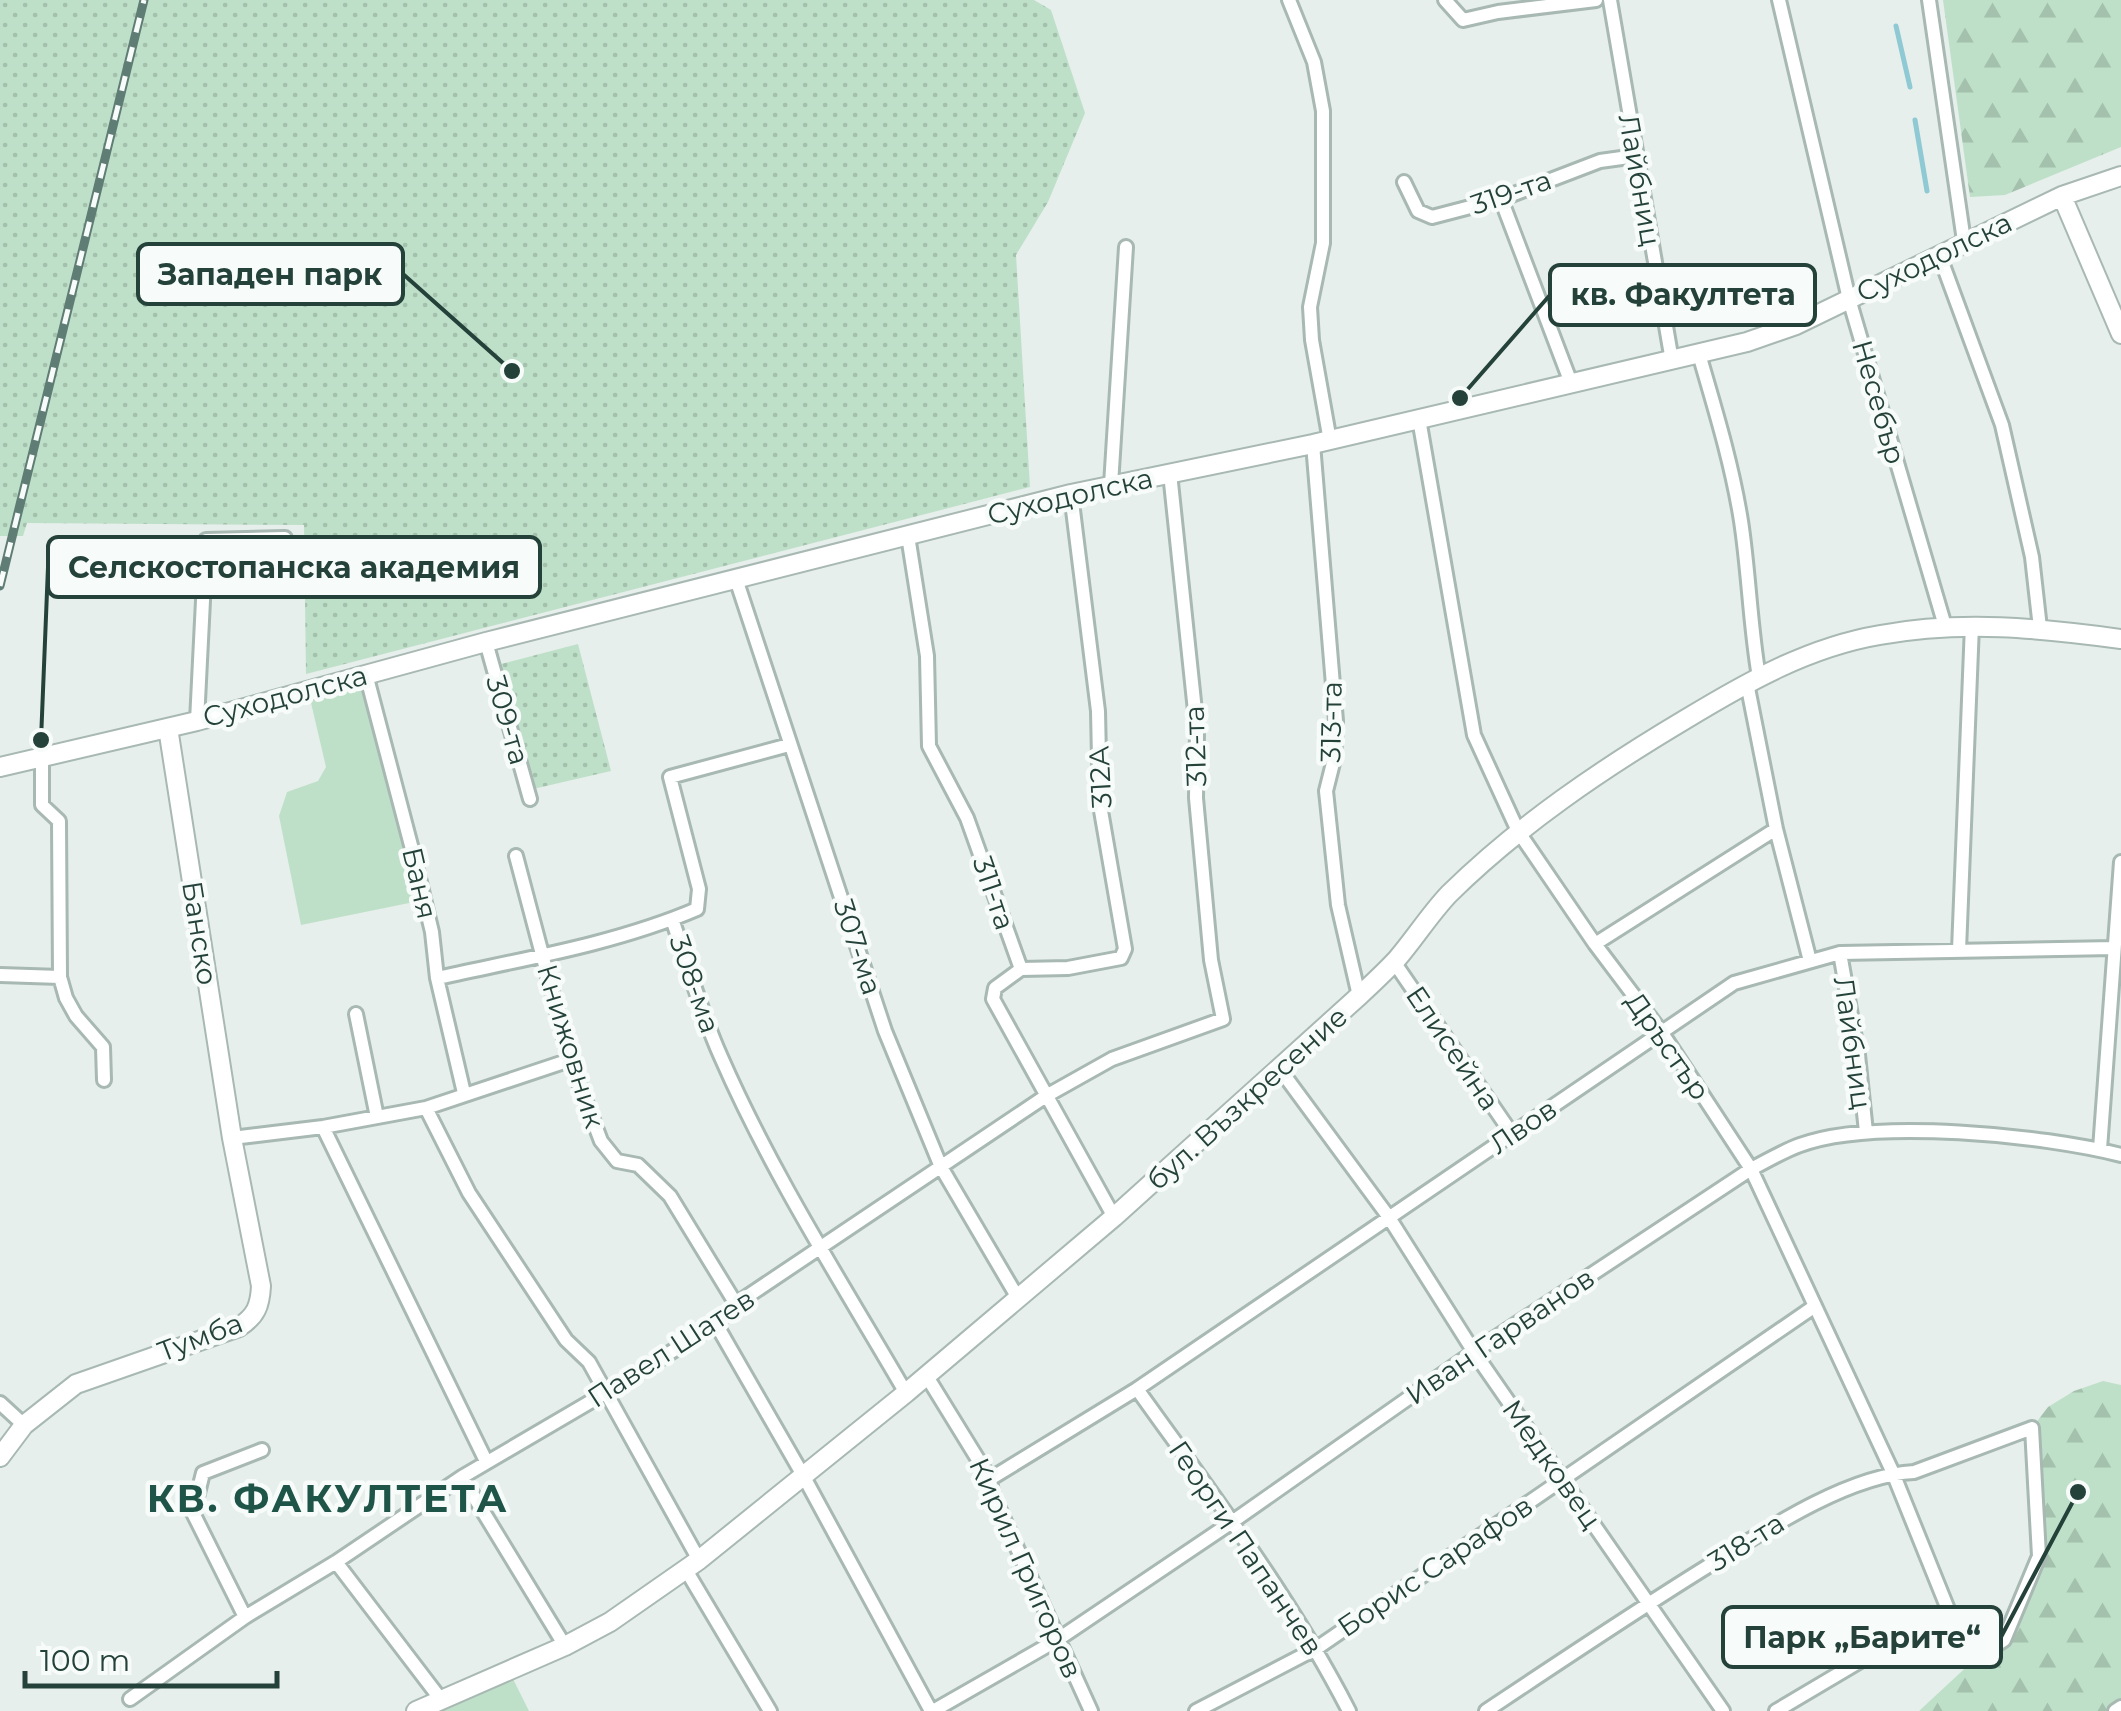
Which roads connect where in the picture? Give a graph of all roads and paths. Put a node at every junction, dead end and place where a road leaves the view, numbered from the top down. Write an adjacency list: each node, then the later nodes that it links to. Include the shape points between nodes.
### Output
1 (1289, 0): 21 (street, 313-та, via 1314,62 1323,111 1323,243 1310,307)
2 (1445, 0): 3 (street, via 1463,20)
3 (1596, 0)
4 (1610, 0): 7 (street, Лайбниц)
5 (1779, 0): 15 (street, Несебър)
6 (1929, 0): 12 (street)
7 (1636, 156): 11 (street, 319-та, via 1600,161); 18 (street, Лайбниц)
8 (2121, 176): 10 (street, Суходолска)
9 (1404, 182): 11 (street, 319-та, via 1418,211 1432,217)
10 (2062, 196): 12 (street, Суходолска); 16 (street)
11 (1501, 199): 19 (street)
12 (1964, 241): 14 (street, Суходолска)
13 (1126, 247): 23 (street)
14 (1940, 254): 15 (street, Суходолска); 30 (street, via 2002,424)
15 (1848, 299): 17 (street, Суходолска, via 1796,325); 29 (street, Несебър)
16 (2121, 334)
17 (1699, 354): 18 (street, Суходолска); 34 (street, Лайбниц, via 1741,522)
18 (1672, 361): 19 (street, Суходолска)
19 (1571, 383): 20 (street, Суходолска)
20 (1420, 419): 21 (street, Суходолска); 42 (street, Дръстър, via 1474,735)
21 (1322, 442): 22 (street, Суходолска); 57 (street, 313-та, via 1336,721 1326,791 1338,906)
22 (1170, 473): 23 (street, Суходолска); 60 (street, 312-та, via 1197,730 1210,960)
23 (1111, 484): 24 (street, Суходолска)
24 (1070, 494): 25 (street, Суходолска); 53 (street, 312А, via 1098,712 1100,805 1125,949 1120,958 1068,968)
25 (908, 536): 27 (street, Суходолска); 53 (street, 311-та, via 927,656 929,746 967,818)
26 (285, 538): 35 (street, via 206,540)
27 (736, 579): 32 (street, Суходолска); 37 (street, 307-ма)
28 (1972, 625): 29 (street, бул. Възкресение); 30 (street, бул. Възкресение); 48 (street)
29 (1945, 626): 34 (street, бул. Възкресение, via 1807,654)
30 (2040, 628): 31 (street, бул. Възкресение)
31 (2121, 638)
32 (486, 642): 33 (street, Суходолска); 40 (street, 309-та)
33 (366, 674): 35 (street, Суходолска); 56 (street, Баня, via 414,853)
34 (1753, 680): 41 (street, Лайбниц); 42 (street, бул. Възкресение, via 1632,751)
35 (198, 721): 36 (street, Суходолска)
36 (168, 728): 38 (street, Суходолска); 72 (street, Банско)
37 (789, 744): 45 (street, 308-ма, via 670,777 699,889 697,909); 75 (street, 307-ма, via 885,1031)
38 (42, 758): 39 (street, Суходолска); 55 (street, via 42,805 59,821)
39 (0, 767)
40 (530, 799)
41 (1776, 829): 46 (street); 51 (street, Лайбниц)
42 (1518, 832): 46 (street, Дръстър); 52 (street, бул. Възкресение, via 1447,896)
43 (516, 856): 50 (street, Книжовник)
44 (2121, 862): 47 (street)
45 (672, 919): 50 (street); 79 (street, 308-ма, via 720,1054)
46 (1595, 944): 61 (street, Дръстър)
47 (2114, 948): 48 (street, Лвов); 58 (street)
48 (1959, 950): 49 (street, Лвов)
49 (1840, 954): 51 (street, Лвов); 70 (street, Лайбниц)
50 (543, 955): 56 (street); 62 (street, Книжовник)
51 (1810, 961): 61 (street, Лвов, via 1734,982)
52 (1394, 962): 57 (street, бул. Възкресение); 71 (street, Елисейна)
53 (1021, 969): 66 (street, via 995,988 993,999)
54 (0, 975): 55 (street)
55 (60, 977): 64 (street, via 76,1016 104,1047)
56 (436, 978): 65 (street, Баня)
57 (1359, 996): 63 (street, бул. Възкресение)
58 (2117, 1000): 73 (street)
59 (356, 1014): 68 (street)
60 (1223, 1019): 66 (street, Павел Шатев, via 1112,1059)
61 (1662, 1033): 71 (street, Лвов); 76 (street, Дръстър)
62 (570, 1060): 65 (street); 81 (street, Книжовник, via 601,1141 617,1162 638,1164 670,1196)
63 (1279, 1068): 77 (street, Медковец); 78 (street, бул. Възкресение)
64 (104, 1080)
65 (464, 1093): 67 (street)
66 (1046, 1096): 75 (street, Павел Шатев); 78 (street)
67 (426, 1108): 68 (street); 87 (street, via 469,1194)
68 (377, 1117): 69 (street)
69 (324, 1127): 72 (street); 93 (street)
70 (1866, 1132): 73 (street, Иван Гарванов, via 1973,1134); 76 (street, Иван Гарванов, via 1800,1144)
71 (1512, 1134): 77 (street, Лвов)
72 (232, 1138): 90 (street, Тумба, via 260,1286 253,1318 76,1384)
73 (2100, 1150): 74 (street, Иван Гарванов)
74 (2121, 1155)
75 (941, 1167): 79 (street, Павел Шатев); 80 (street, 307-ма)
76 (1751, 1169): 82 (street, Дръстър); 84 (street, Иван Гарванов)
77 (1388, 1216): 84 (street, Медковец); 86 (street, Лвов)
78 (1114, 1217): 80 (street, бул. Възкресение)
79 (821, 1250): 81 (street, Павел Шатев); 88 (street)
80 (1018, 1298): 85 (street, бул. Възкресение)
81 (736, 1304): 83 (street, Павел Шатев)
82 (1815, 1306): 94 (street, Дръстър); 98 (street, Борис Сарафов)
83 (716, 1324): 87 (street, Павел Шатев); 96 (street)
84 (1474, 1352): 98 (street, Медковец); 99 (street, Иван Гарванов)
85 (926, 1375): 88 (street, бул. Възкресение); 97 (street, Кирил Григоров)
86 (1137, 1389): 97 (street, Лвов); 99 (street, Георги Папанчев)
87 (606, 1392): 93 (street, Павел Шатев); 101 (street)
88 (906, 1393): 96 (street, бул. Възкресение)
89 (0, 1403): 90 (street)
90 (24, 1425): 92 (street, Тумба)
91 (262, 1450): 103 (street, via 204,1473 193,1513)
92 (0, 1457)
93 (486, 1462): 95 (street, Павел Шатев)
94 (1893, 1473): 102 (street, 318-та, via 1796,1511); 108 (street, Дръстър, via 1960,1639); 108 (street, 318-та, via 1914,1472 2032,1428 2039,1556 2004,1640)
95 (462, 1476): 100 (street, Павел Шатев); 106 (street)
96 (804, 1477): 101 (street, бул. Възкресение); 113 (street)
97 (990, 1478): 104 (street, Кирил Григоров)
98 (1562, 1479): 102 (street, Медковец); 107 (street, Борис Сарафов)
99 (1232, 1522): 104 (street, Иван Гарванов); 107 (street, Георги Папанчев)
100 (336, 1562): 103 (street, Павел Шатев); 110 (street)
101 (693, 1565): 106 (street, бул. Възкресение); 112 (street)
102 (1648, 1603): 117 (street, 318-та); 118 (street, Медковец)
103 (245, 1616): 109 (street, Павел Шатев)
104 (1057, 1640): 113 (street, Иван Гарванов); 114 (street, Кирил Григоров)
105 (1889, 1644): 119 (street)
106 (565, 1646): 110 (street, бул. Възкресение)
107 (1317, 1648): 115 (street, Борис Сарафов); 116 (street, Георги Папанчев)
108 (1975, 1658)
109 (130, 1699)
110 (442, 1701): 111 (street, бул. Възкресение)
111 (416, 1711)
112 (770, 1711)
113 (932, 1711)
114 (1092, 1711)
115 (1196, 1711)
116 (1349, 1711)
117 (1486, 1711)
118 (1722, 1711)
119 (1776, 1711)

